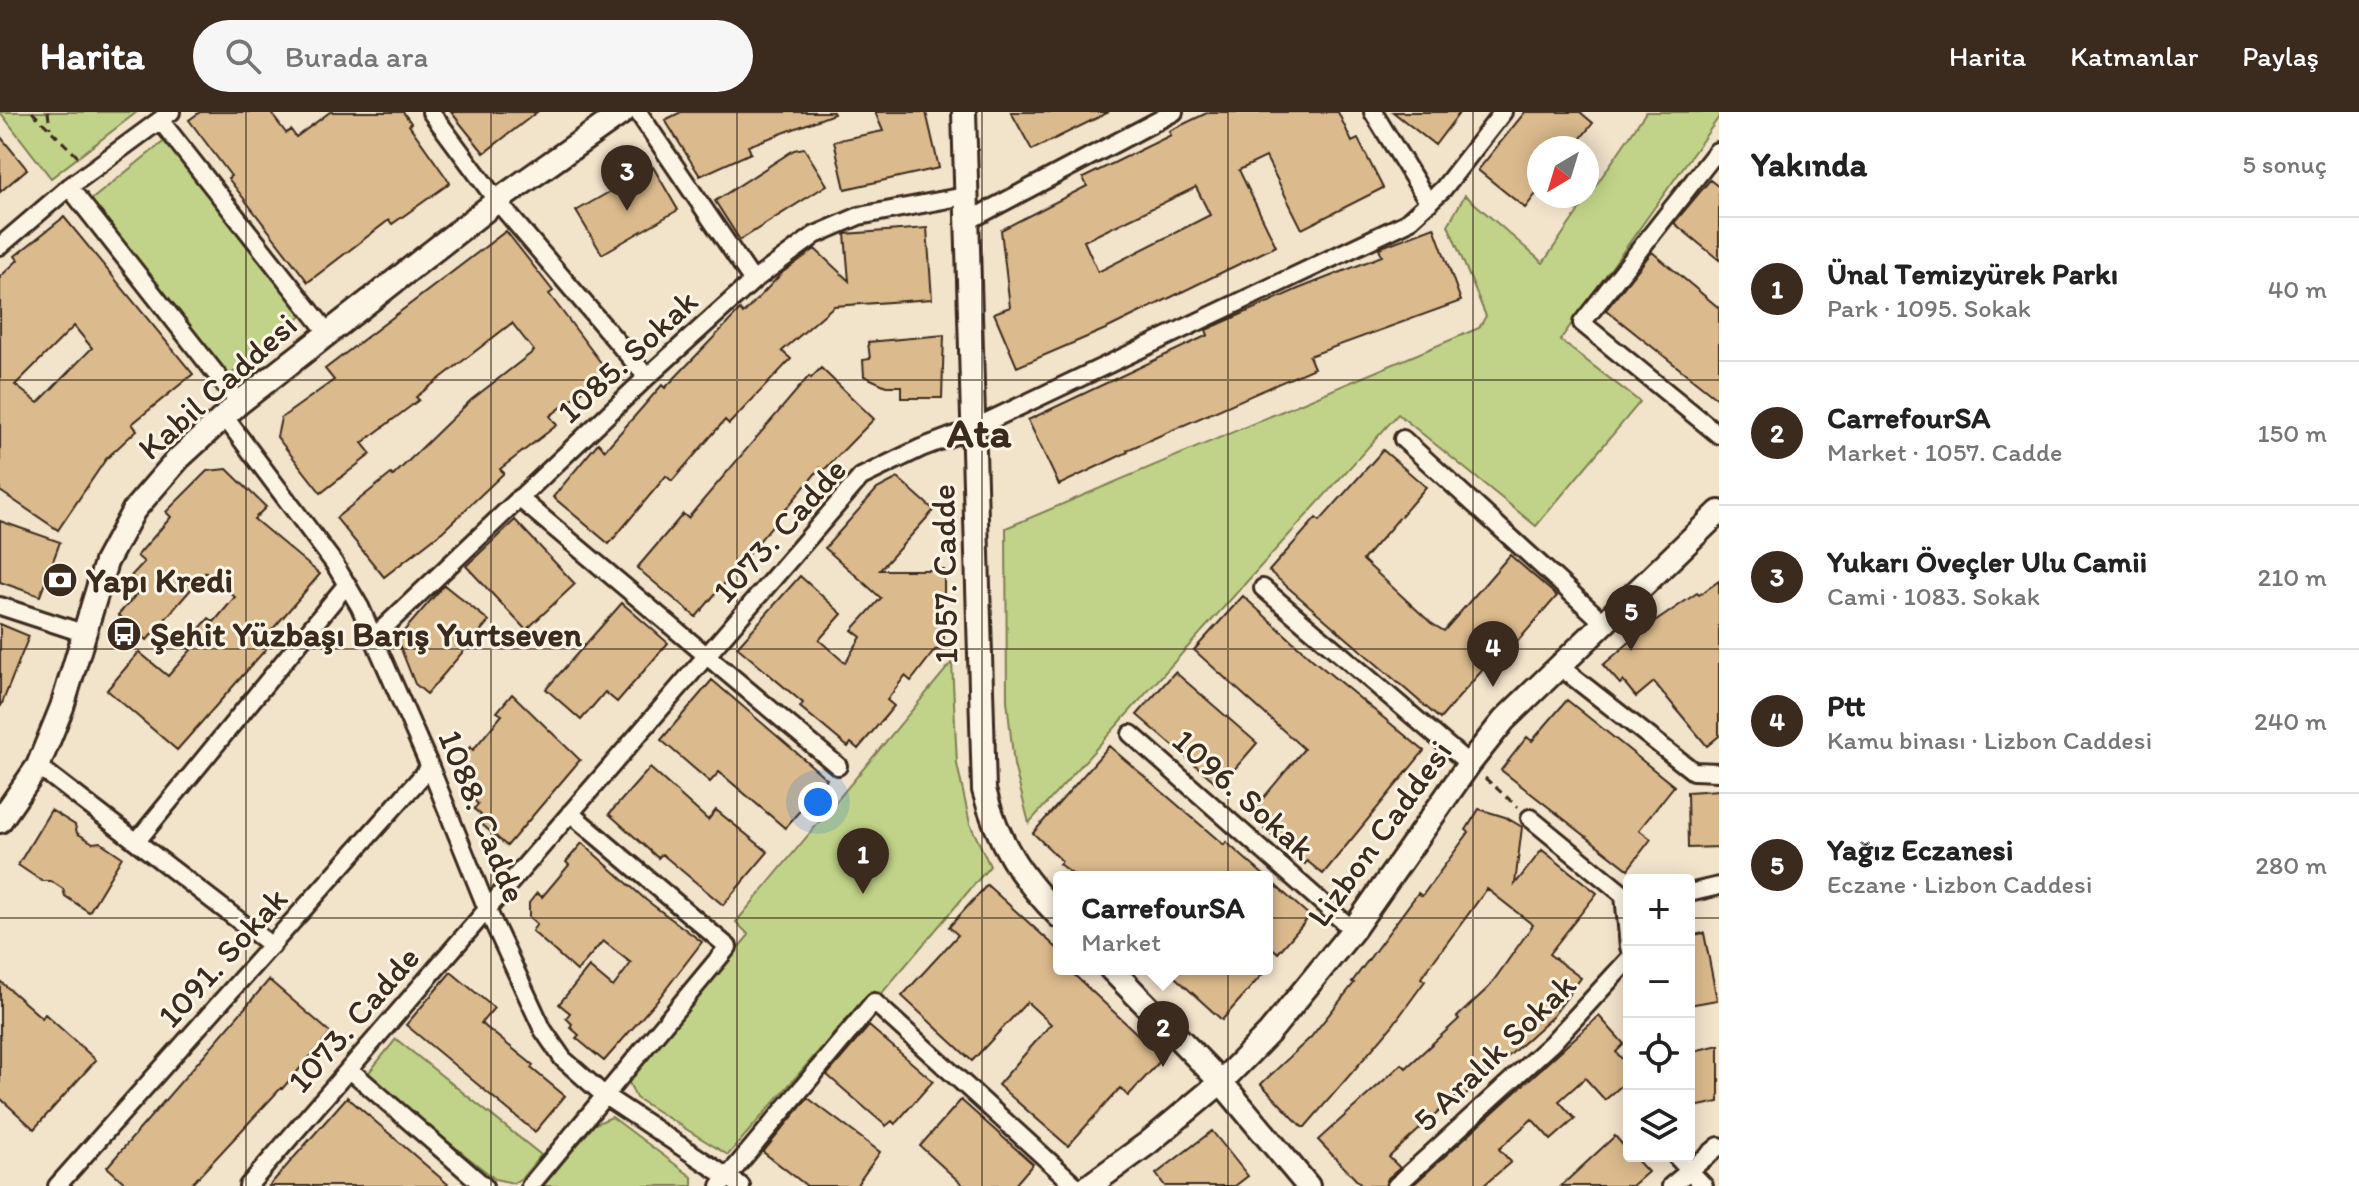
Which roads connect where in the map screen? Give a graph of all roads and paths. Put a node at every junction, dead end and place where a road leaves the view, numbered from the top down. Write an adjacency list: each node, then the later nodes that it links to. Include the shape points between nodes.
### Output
1 (32, 112): 11 (path)
2 (48, 112): 11 (path)
3 (431, 112): 16 (street)
4 (623, 112): 16 (main road, Kabil Caddesi)
5 (638, 112): 20 (street)
6 (964, 112): 15 (main road, 1057. Cadde)
7 (1174, 112): 18 (street)
8 (1373, 112): 17 (street)
9 (1503, 112): 17 (street, 1073. Cadde)
10 (166, 116): 13 (street); 21 (street)
11 (50, 128): 13 (path)
12 (1718, 152): 25 (street, via 1582,323)
13 (91, 170): 14 (street)
14 (69, 187): 19 (street); 23 (street, 1088. Cadde)
15 (965, 196): 18 (main road, 1057. Cadde); 20 (street, 1085. Sokak, via 859,216 815,235)
16 (497, 201): 21 (main road, Kabil Caddesi); 22 (street)
17 (1429, 203): 24 (street, 1073. Cadde, via 1406,223)
18 (966, 222): 24 (main road, 1057. Cadde)
19 (0, 246)
20 (753, 281): 22 (street, 1085. Sokak)
21 (328, 333): 23 (main road, Kabil Caddesi)
22 (647, 377): 27 (street, 1085. Sokak)
23 (231, 410): 29 (street, 1088. Cadde); 33 (main road, Kabil Caddesi, via 134,510 106,562)
24 (974, 428): 35 (street, 1073. Cadde, via 861,477); 51 (main road, 1057. Cadde, via 984,790 1005,849)
25 (1719, 435)
26 (1403, 439): 32 (street)
27 (519, 498): 34 (street, 1085. Sokak); 35 (street)
28 (1719, 512): 32 (main road, Lizbon Caddesi)
29 (347, 584): 34 (street, 1088. Cadde); 46 (street)
30 (1263, 588): 38 (street)
31 (0, 606): 33 (street)
32 (1603, 622): 36 (main road, Lizbon Caddesi)
33 (83, 633): 39 (main road, Kabil Caddesi)
34 (375, 636): 41 (street, 1088. Cadde)
35 (708, 654): 40 (street); 43 (street, 1073. Cadde)
36 (1559, 666): 38 (main road, Lizbon Caddesi); 42 (street, via 1693,771)
37 (1131, 734): 52 (street, 1096. Sokak)
38 (1469, 764): 44 (path); 52 (main road, Lizbon Caddesi)
39 (38, 766): 45 (main road, Kabil Caddesi); 46 (street)
40 (838, 766)
41 (430, 767): 50 (street, 1088. Cadde); 53 (street, 1091. Sokak)
42 (1719, 772)
43 (570, 813): 50 (street, 1073. Cadde); 58 (street, via 728,947)
44 (1530, 818): 49 (street)
45 (0, 821)
46 (137, 841): 53 (street)
47 (1719, 886): 48 (street)
48 (1695, 892)
49 (1623, 894)
50 (487, 909): 56 (street, 1073. Cadde); 58 (street, 1088. Cadde, via 543,1030 563,1059)
51 (1053, 909)
52 (1353, 930): 57 (main road, Lizbon Caddesi, via 1269,1033)
53 (272, 946): 63 (street, 1091. Sokak)
54 (1623, 966): 70 (street, 5 Aralık Sokak, via 1568,1027)
55 (1117, 975): 57 (main road)
56 (349, 1069): 64 (street, 1073. Cadde); 65 (street)
57 (1221, 1082): 68 (main road, Lizbon Caddesi); 69 (main road)
58 (605, 1096): 62 (street, 1088. Cadde); 66 (street)
59 (1719, 1146): 61 (street)
60 (1680, 1162): 61 (street)
61 (1687, 1171): 71 (street); 72 (street)
62 (729, 1183): 67 (street, via 874,1002)
63 (57, 1186)
64 (248, 1186)
65 (484, 1186)
66 (530, 1186)
67 (1076, 1186)
68 (1089, 1186)
69 (1308, 1186)
70 (1396, 1186)
71 (1671, 1186)
72 (1704, 1186)

